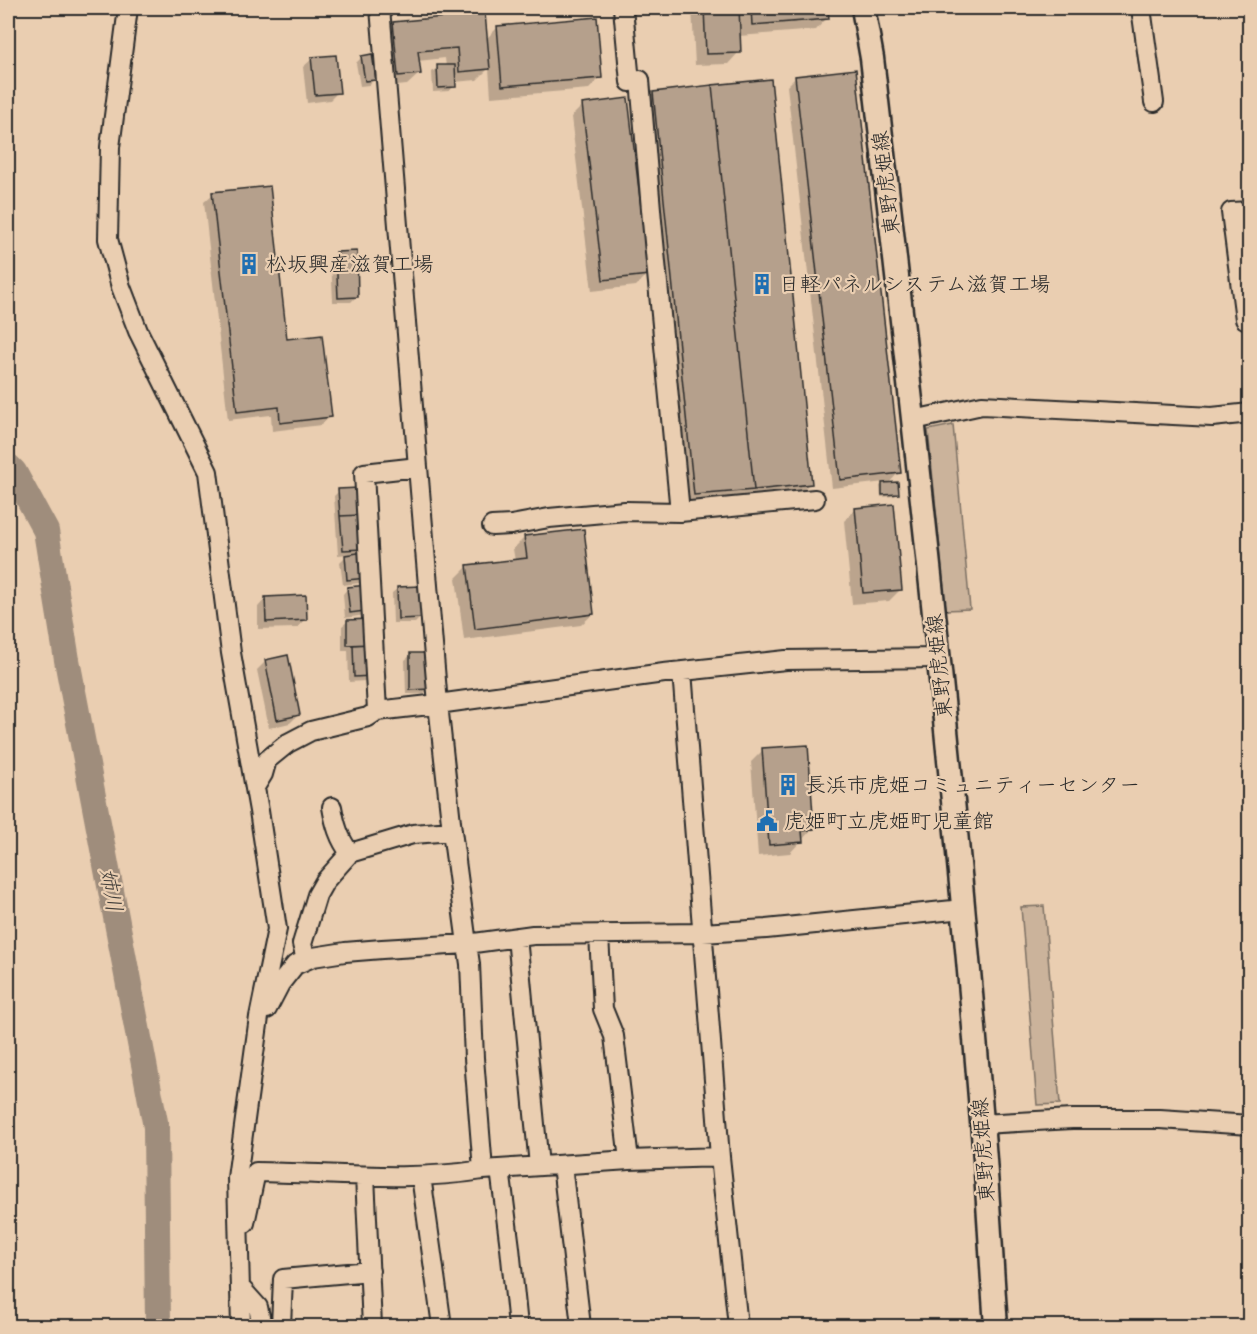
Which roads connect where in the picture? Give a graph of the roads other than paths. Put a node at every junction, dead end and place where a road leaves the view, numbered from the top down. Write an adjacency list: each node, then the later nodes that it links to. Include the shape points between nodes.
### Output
1 (128, 8): 19 (street, via 110,147 108,239 138,331 208,472 231,653)
2 (380, 8): 11 (street)
3 (623, 8): 13 (street, via 630,82 640,80)
4 (863, 8): 10 (main road, 東野虎姫線)
5 (1141, 8): 6 (street)
6 (1154, 102)
7 (1250, 211): 8 (street, via 1232,212 1245,319)
8 (1250, 318)
9 (1250, 413): 10 (street, via 1212,417 982,405)
10 (914, 420): 15 (main road, 東野虎姫線)
11 (418, 467): 17 (street); 18 (street, via 364,473)
12 (814, 499): 13 (street)
13 (680, 512): 14 (street, via 625,511)
14 (492, 526)
15 (938, 658): 16 (street, via 786,660); 23 (main road, 東野虎姫線)
16 (682, 671): 17 (street); 24 (street)
17 (438, 704): 18 (street); 21 (street)
18 (377, 711): 19 (street, via 288,742 267,760)
19 (255, 787): 29 (street, via 277,929)
20 (332, 807): 22 (street, via 342,843)
21 (452, 831): 22 (street, via 413,834); 27 (street)
22 (350, 853): 28 (street, via 317,895 302,944)
23 (963, 909): 24 (street); 30 (main road, 東野虎姫線)
24 (702, 933): 25 (street); 32 (street)
25 (599, 935): 26 (street); 33 (street, via 603,1008 614,1036)
26 (517, 937): 27 (street); 35 (street)
27 (466, 944): 28 (street, via 382,948); 36 (street, via 474,1058)
28 (306, 960): 29 (street, via 295,965 280,984)
29 (258, 1026): 39 (street, via 237,1178)
30 (982, 1124): 31 (street, via 1160,1119); 50 (main road, 東野虎姫線)
31 (1250, 1125)
32 (720, 1157): 33 (street); 49 (street)
33 (629, 1160): 34 (street)
34 (562, 1165): 35 (street); 48 (street)
35 (539, 1166): 36 (street)
36 (492, 1170): 38 (street); 47 (street, via 510,1248)
37 (366, 1176): 38 (street); 39 (street, via 256,1172); 40 (street)
38 (421, 1176): 46 (street)
39 (239, 1247): 41 (street)
40 (370, 1271): 44 (street, via 283,1279); 45 (street)
41 (240, 1287): 42 (street); 43 (street, via 258,1308)
42 (241, 1326)
43 (262, 1326)
44 (281, 1326)
45 (372, 1326)
46 (442, 1326)
47 (518, 1326)
48 (581, 1326)
49 (738, 1326)
50 (996, 1326)

